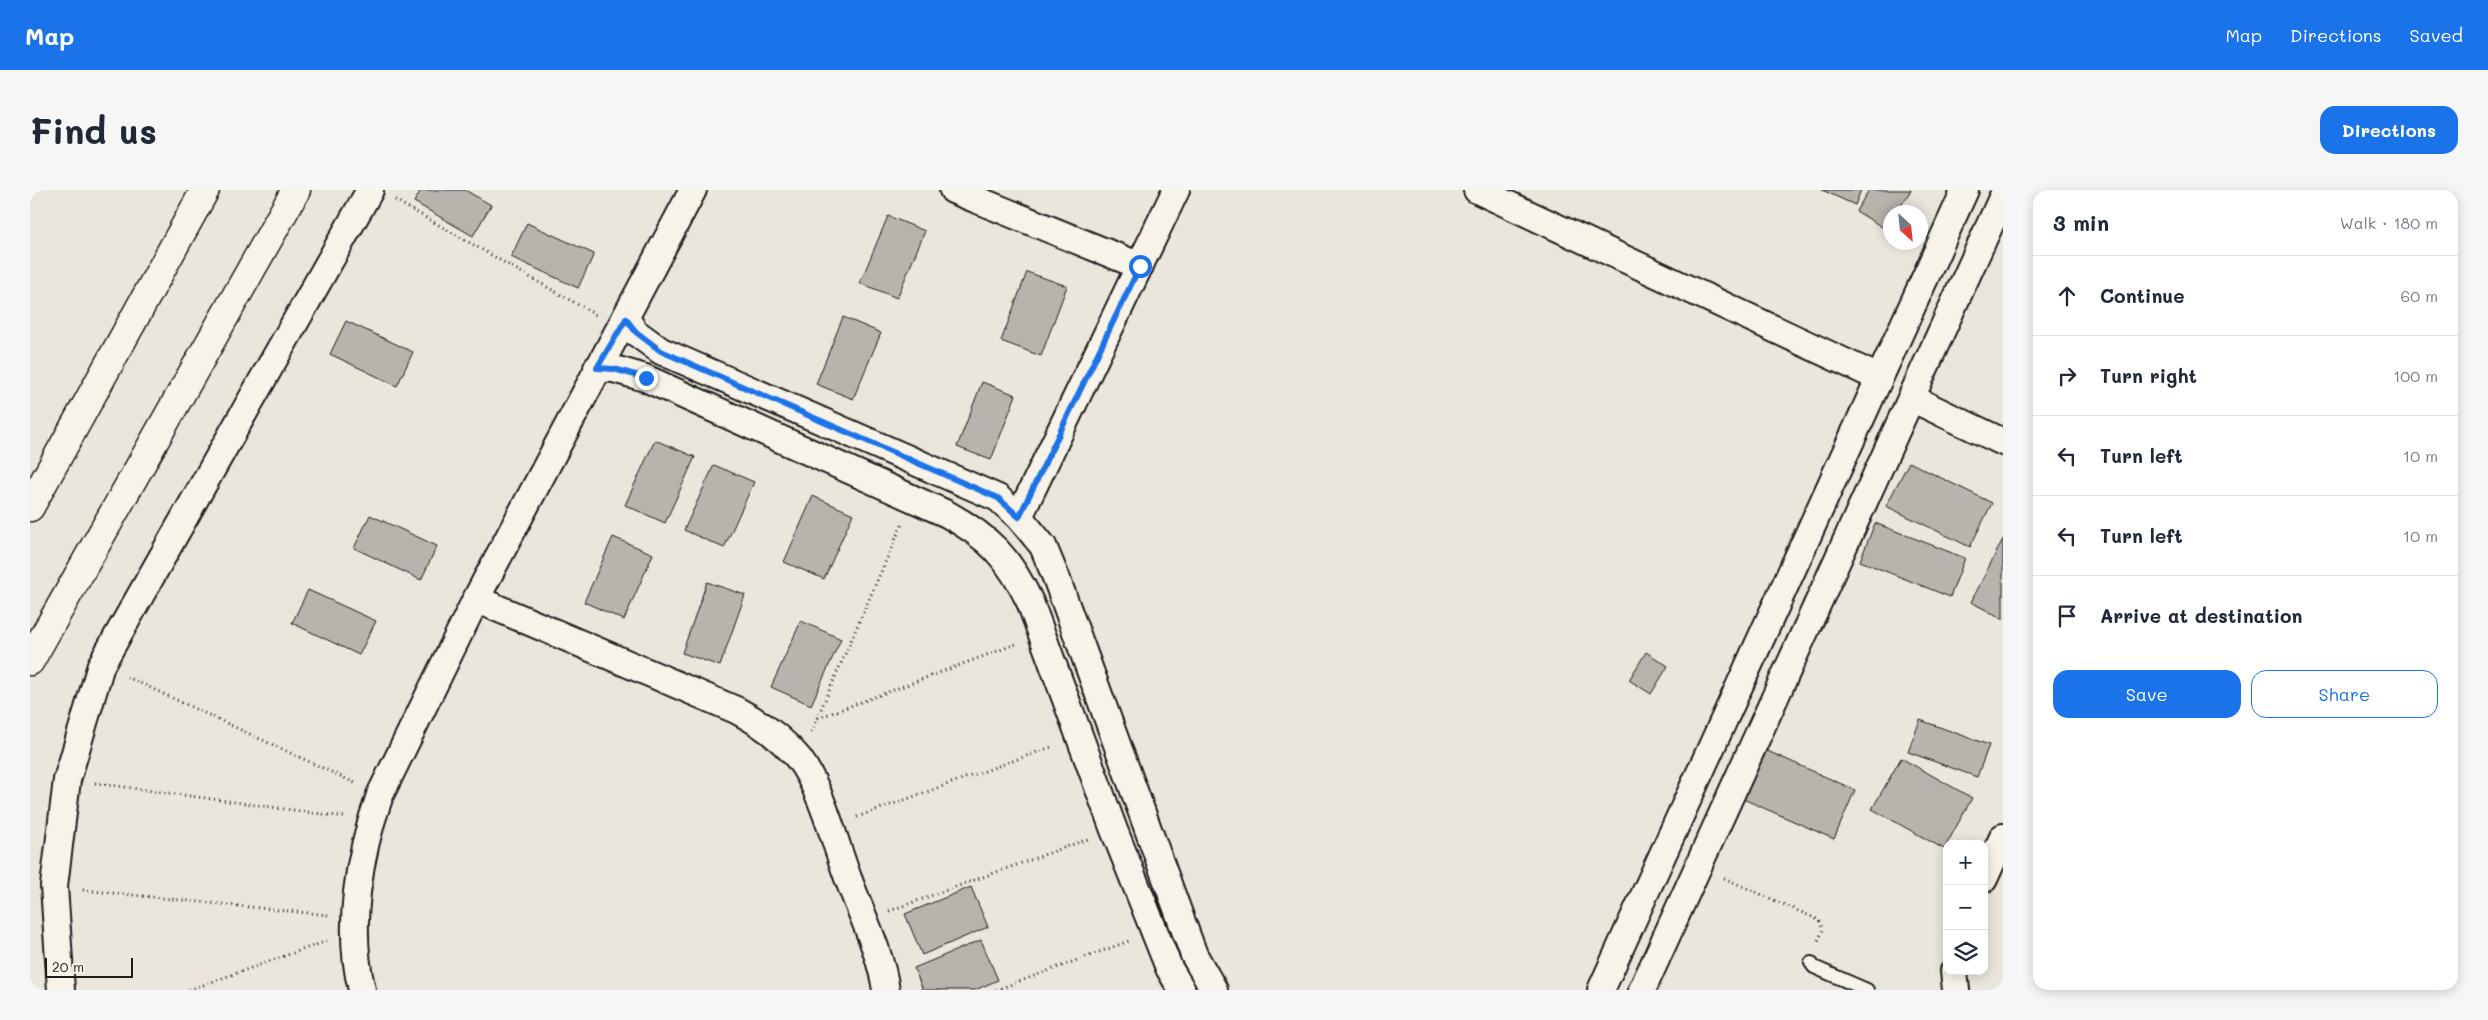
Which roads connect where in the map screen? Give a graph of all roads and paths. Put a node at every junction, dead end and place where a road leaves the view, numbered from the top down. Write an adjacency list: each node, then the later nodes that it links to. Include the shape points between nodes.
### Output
1 (205, 190): 17 (street)
2 (296, 190): 21 (street)
3 (693, 190): 11 (street)
4 (953, 190): 10 (street)
5 (1176, 190): 10 (street)
6 (1476, 190): 13 (street)
7 (1965, 190): 13 (street)
8 (379, 192): 11 (path); 22 (street)
9 (2003, 196): 14 (street)
10 (1140, 266): 18 (street)
11 (623, 324): 12 (street); 18 (street, via 661,351 998,498)
12 (597, 368): 16 (street, via 646,378); 19 (street)
13 (1879, 378): 48 (street)
14 (1911, 398): 15 (street); 32 (street)
15 (2003, 442)
16 (913, 499): 20 (street, via 974,529 998,550 1017,575); 23 (path)
17 (30, 507)
18 (1019, 517): 47 (street, via 1043,546 1194,955)
19 (476, 599): 25 (street, via 736,710 781,739); 27 (street)
20 (1042, 635): 23 (path); 24 (street)
21 (30, 661)
22 (102, 665): 26 (street); 27 (path)
23 (817, 718): 25 (path)
24 (1080, 736): 29 (path); 30 (street)
25 (799, 760): 29 (street, via 812,782)
26 (67, 780): 28 (path); 34 (street)
27 (380, 795): 28 (street)
28 (371, 820): 36 (street, via 360,869)
29 (829, 827): 35 (street)
30 (1114, 830): 35 (path); 37 (street)
31 (2003, 837): 33 (street)
32 (1698, 866): 38 (path, via 1819,920 1823,930 1811,958); 49 (street)
33 (1988, 871)
34 (54, 886): 36 (path); 41 (street)
35 (864, 920): 44 (street)
36 (356, 925): 42 (path); 43 (street)
37 (1155, 932): 40 (street); 45 (path)
38 (1812, 963): 50 (lane, via 1814,967)
39 (1954, 975): 51 (street)
40 (1170, 979): 46 (street)
41 (61, 990)
42 (189, 990)
43 (362, 990)
44 (886, 990)
45 (996, 990)
46 (1182, 990)
47 (1214, 990)
48 (1601, 990)
49 (1642, 990)
50 (1867, 990)
51 (1956, 990)

